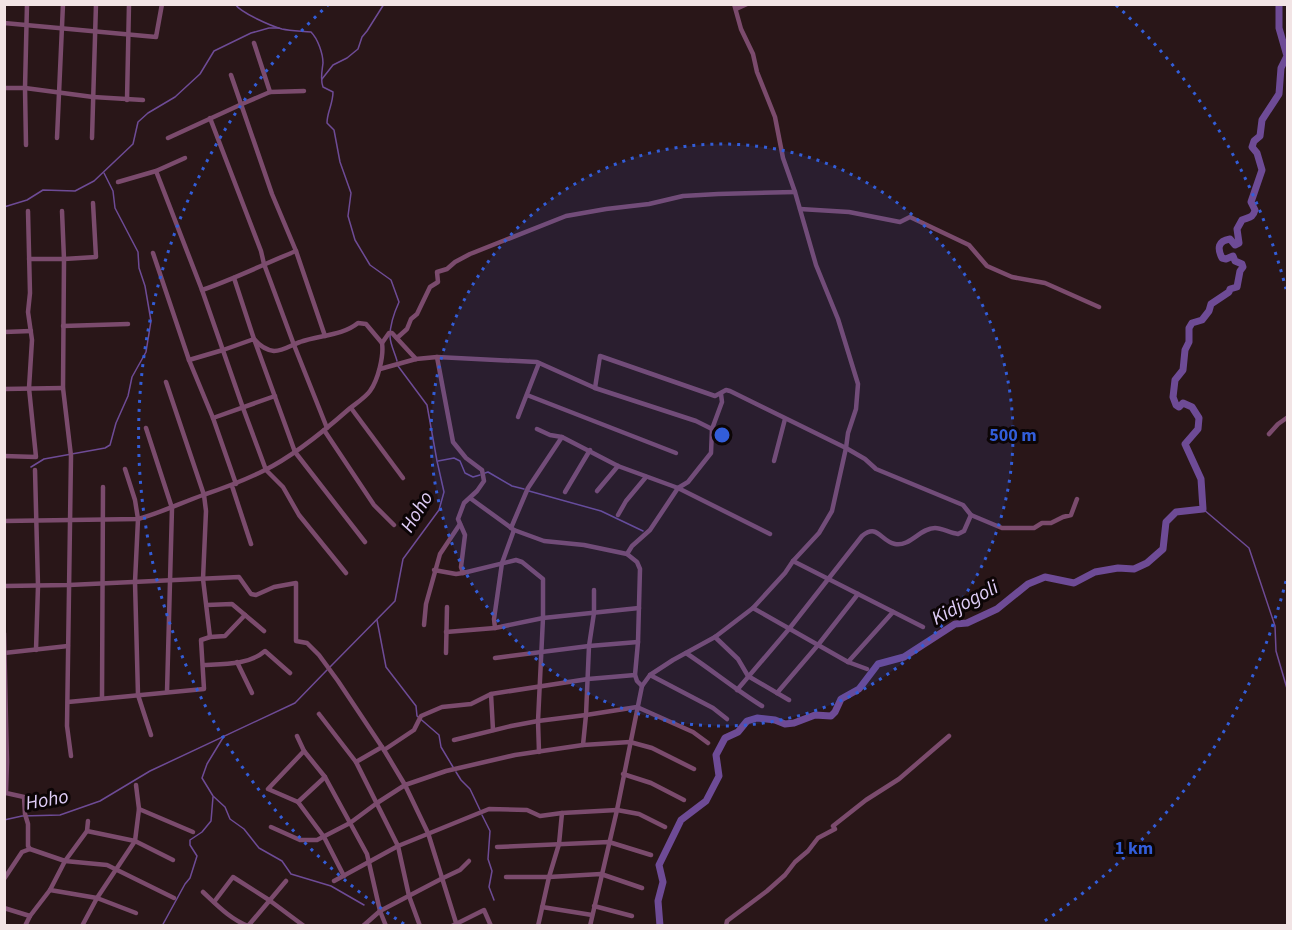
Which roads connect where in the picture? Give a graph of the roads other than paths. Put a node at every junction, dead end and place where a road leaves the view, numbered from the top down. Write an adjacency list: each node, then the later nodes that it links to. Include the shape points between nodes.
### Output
1 (27, 4): 9 (street)
2 (63, 4): 10 (street)
3 (96, 4): 11 (street)
4 (129, 4): 12 (street)
5 (162, 4): 12 (street, via 156,37)
6 (747, 4): 7 (street)
7 (735, 7): 32 (street, via 775,117)
8 (4, 22): 9 (street)
9 (27, 25): 10 (street); 16 (street)
10 (61, 28): 11 (street); 18 (street)
11 (95, 31): 12 (street); 20 (street)
12 (128, 34): 21 (street)
13 (254, 43): 19 (street)
14 (231, 75): 23 (street)
15 (4, 88): 16 (street)
16 (25, 88): 18 (street); 28 (street)
17 (304, 91): 19 (street)
18 (59, 92): 20 (street); 25 (street)
19 (270, 92): 23 (street)
20 (93, 97): 21 (street); 26 (street)
21 (127, 100): 22 (street)
22 (144, 100)
23 (242, 104): 24 (street); 37 (street)
24 (210, 118): 27 (street); 41 (street)
25 (57, 138)
26 (92, 138)
27 (168, 138)
28 (26, 146)
29 (185, 158): 30 (street)
30 (156, 171): 31 (street); 43 (street)
31 (118, 182)
32 (795, 192): 34 (street); 50 (street, via 683,196 556,220 470,254 437,272 438,282 430,287 417,314)
33 (93, 203): 40 (street, via 96,257)
34 (800, 210): 44 (street, via 849,212 900,222 910,217 969,245 987,266 1012,277 1045,283); 80 (street, via 858,384)
35 (28, 211): 39 (street)
36 (62, 211): 40 (street)
37 (296, 251): 41 (street); 49 (street)
38 (153, 253): 57 (street)
39 (29, 259): 40 (street); 47 (street)
40 (63, 259): 46 (street)
41 (264, 264): 42 (street); 53 (street)
42 (234, 278): 43 (street); 51 (street)
43 (202, 290): 54 (street)
44 (1099, 307)
45 (128, 324): 46 (street)
46 (63, 326): 62 (street)
47 (31, 331): 48 (street); 61 (street)
48 (4, 332)
49 (325, 336): 52 (street, via 358,323 366,324); 53 (street)
50 (397, 338): 52 (street, via 390,333); 56 (street)
51 (254, 339): 53 (street, via 272,351); 54 (street); 67 (street)
52 (382, 343): 59 (street)
53 (294, 345): 75 (street)
54 (223, 350): 57 (street); 68 (street)
55 (437, 357): 56 (street); 58 (street); 98 (street, via 453,442 482,470 484,481)
56 (416, 359): 59 (street)
57 (189, 360): 72 (street)
58 (539, 363): 63 (street); 66 (street)
59 (380, 369): 69 (street, via 370,391)
60 (166, 382): 97 (street)
61 (29, 388): 62 (street); 64 (street); 84 (street, via 36,457)
62 (63, 388): 104 (street, via 71,454)
63 (595, 388): 65 (street, via 600,356 715,396); 77 (street)
64 (4, 389)
65 (721, 394): 73 (street, via 730,391); 77 (street)
66 (527, 395): 70 (street); 83 (street)
67 (275, 396): 68 (street); 82 (street)
68 (243, 408): 72 (street); 89 (street)
69 (351, 408): 75 (street); 91 (street)
70 (518, 417)
71 (1287, 417): 78 (street)
72 (213, 418): 92 (street)
73 (786, 419): 80 (street); 85 (street)
74 (146, 428): 100 (street)
75 (326, 429): 82 (street); 109 (street, via 374,505)
76 (537, 429): 79 (street)
77 (712, 429): 94 (street, via 711,453 688,482)
78 (1269, 434)
79 (562, 436): 81 (street); 110 (street, via 528,488)
80 (846, 448): 102 (street, via 876,468 963,505); 115 (street, via 832,511)
81 (590, 450): 86 (street); 96 (street)
82 (296, 452): 89 (street); 112 (street)
83 (676, 453)
84 (4, 456)
85 (774, 461)
86 (618, 466): 90 (street); 95 (street)
87 (125, 469): 103 (street)
88 (35, 470): 107 (street)
89 (266, 470): 92 (street); 118 (street)
90 (646, 477): 94 (street); 101 (street)
91 (403, 478)
92 (234, 485): 97 (street); 113 (street)
93 (103, 487): 105 (street)
94 (678, 488): 111 (street); 114 (street, via 651,530)
95 (597, 491)
96 (566, 492)
97 (204, 495): 100 (street); 120 (street)
98 (470, 498): 108 (street, via 464,503); 110 (street)
99 (1077, 499): 102 (street, via 1071,514 1034,528 1002,528)
100 (172, 508): 103 (street); 122 (street)
101 (618, 515)
102 (971, 515): 121 (street, via 964,531 958,534 937,528 904,544 894,544 870,530)
103 (138, 519): 105 (street); 123 (street)
104 (71, 520): 105 (street); 107 (street); 125 (street)
105 (103, 520): 124 (street)
106 (4, 521): 107 (street)
107 (37, 521): 127 (street)
108 (460, 524): 117 (street); 119 (street, via 465,535)
109 (394, 525)
110 (512, 529): 114 (street, via 544,541); 116 (street)
111 (770, 534)
112 (364, 542)
113 (251, 544)
114 (627, 554): 132 (street, via 640,568)
115 (793, 561): 121 (street); 133 (street)
116 (502, 563): 119 (street); 137 (street, via 522,562 543,579); 140 (street)
117 (434, 570): 119 (street); 138 (street)
118 (346, 573)
119 (463, 573)
120 (203, 579): 122 (street); 130 (street); 191 (street, via 239,577 256,595 274,586 296,583 296,641 307,643 319,655)
121 (829, 579): 129 (street); 141 (street)
122 (170, 581): 123 (street); 169 (street)
123 (135, 582): 124 (street); 172 (street)
124 (102, 584): 125 (street); 174 (street)
125 (69, 585): 127 (street); 149 (street)
126 (4, 586): 127 (street)
127 (38, 586): 151 (street)
128 (594, 590): 135 (street)
129 (858, 594): 134 (street); 148 (street)
130 (207, 605): 136 (street, via 232,604); 145 (street)
131 (447, 607): 143 (street)
132 (639, 608): 135 (street); 147 (street)
133 (753, 608): 141 (street); 146 (street)
134 (893, 612): 139 (street); 158 (street)
135 (594, 613): 137 (street); 150 (street)
136 (245, 615): 142 (street); 145 (street, via 225,636)
137 (543, 618): 140 (street); 152 (street)
138 (424, 625)
139 (923, 627)
140 (495, 628): 143 (street)
141 (789, 629): 148 (street); 164 (street)
142 (264, 631)
143 (446, 632): 154 (street)
144 (4, 633): 153 (street)
145 (210, 637): 159 (street, via 201,640)
146 (715, 638): 155 (street); 164 (street, via 738,659)
147 (638, 642): 150 (street); 162 (street)
148 (819, 645): 158 (street); 171 (street)
149 (68, 646): 151 (street); 176 (street)
150 (589, 646): 152 (street); 165 (street)
151 (36, 650): 153 (street)
152 (540, 652): 156 (street); 166 (street)
153 (5, 653): 195 (street)
154 (446, 653)
155 (686, 653): 163 (street); 168 (street)
156 (495, 658)
157 (237, 662): 159 (street); 161 (street, via 265,651); 170 (street)
158 (848, 662): 160 (street)
159 (203, 665): 169 (street, via 204,689)
160 (867, 669)
161 (290, 673)
162 (636, 675): 165 (street); 167 (street)
163 (650, 675): 167 (street); 181 (street)
164 (748, 676): 168 (street); 171 (street)
165 (588, 678): 166 (street); 180 (street)
166 (539, 686): 173 (street); 182 (street)
167 (642, 686): 177 (street)
168 (737, 690): 178 (street)
169 (167, 692): 172 (street)
170 (252, 693)
171 (777, 693): 175 (street)
172 (138, 694): 174 (street); 184 (street)
173 (491, 694): 183 (street); 191 (street, via 471,704 442,707 420,717 414,730)
174 (102, 698): 176 (street)
175 (789, 700)
176 (68, 702): 194 (street)
177 (637, 706): 180 (street); 188 (street); 189 (street)
178 (762, 706)
179 (319, 714): 196 (street)
180 (586, 715): 182 (street); 190 (street)
181 (727, 719)
182 (537, 721): 183 (street); 193 (street)
183 (493, 730): 187 (street)
184 (151, 735)
185 (297, 736): 192 (street)
186 (949, 736): 262 (street, via 899,779 833,826 835,829 818,838 788,872 727,921)
187 (454, 740)
188 (630, 742): 190 (street); 197 (street, via 652,748); 198 (street)
189 (708, 743)
190 (583, 745): 193 (street)
191 (383, 748): 196 (street); 201 (street)
192 (304, 751): 199 (street); 203 (street, via 268,789)
193 (539, 752): 201 (street, via 446,771)
194 (71, 756)
195 (6, 762): 221 (street, via 6,793 24,797)
196 (357, 762): 204 (street)
197 (694, 769)
198 (623, 774): 202 (street); 206 (street)
199 (325, 777): 203 (street); 209 (street)
200 (136, 785): 205 (street)
201 (405, 785): 204 (street); 214 (street)
202 (684, 800)
203 (298, 802): 215 (street)
204 (377, 803): 209 (street); 219 (street)
205 (139, 809): 213 (street); 216 (street)
206 (616, 810): 207 (street); 211 (street, via 639,814); 217 (street)
207 (562, 813): 214 (street, via 540,816 527,810 489,809); 218 (street)
208 (88, 821): 212 (street)
209 (350, 823): 215 (street); 226 (street)
210 (271, 827): 215 (street, via 300,840)
211 (665, 827)
212 (87, 831): 216 (street); 224 (street)
213 (194, 832)
214 (428, 833): 219 (street); 233 (street)
215 (324, 837): 229 (street)
216 (135, 841): 223 (street); 227 (street)
217 (609, 842): 218 (street); 222 (street); 228 (street)
218 (559, 844): 220 (street); 231 (street)
219 (398, 846): 226 (street); 239 (street)
220 (497, 847)
221 (30, 849): 224 (street); 232 (street, via 22,852)
222 (651, 855)
223 (173, 860)
224 (65, 861): 227 (street); 237 (street)
225 (469, 861): 233 (street)
226 (370, 863): 229 (street); 247 (street)
227 (116, 869): 240 (street); 241 (street)
228 (601, 874): 231 (street); 236 (street); 244 (street)
229 (344, 876): 235 (street)
230 (506, 877): 231 (street)
231 (549, 877): 245 (street)
232 (4, 879)
233 (441, 879): 239 (street); 252 (street)
234 (286, 881): 242 (street)
235 (334, 881)
236 (642, 888)
237 (50, 890): 240 (street); 250 (street)
238 (203, 892): 243 (street)
239 (409, 896): 247 (street); 258 (street)
240 (97, 898): 248 (street); 254 (street)
241 (174, 898)
242 (269, 900): 243 (street, via 233,877); 243 (street, via 248,926); 255 (street)
243 (214, 902)
244 (594, 906): 249 (street); 251 (street)
245 (543, 907): 249 (street); 260 (street)
246 (4, 908): 250 (street)
247 (380, 911): 256 (street); 257 (street)
248 (136, 913)
249 (592, 915): 261 (street)
250 (30, 916): 253 (street)
251 (632, 916)
252 (455, 925): 259 (street, via 484,910)
253 (25, 926)
254 (82, 926)
255 (304, 926)
256 (363, 926)
257 (386, 926)
258 (420, 926)
259 (491, 926)
260 (538, 926)
261 (590, 926)
262 (726, 926)

